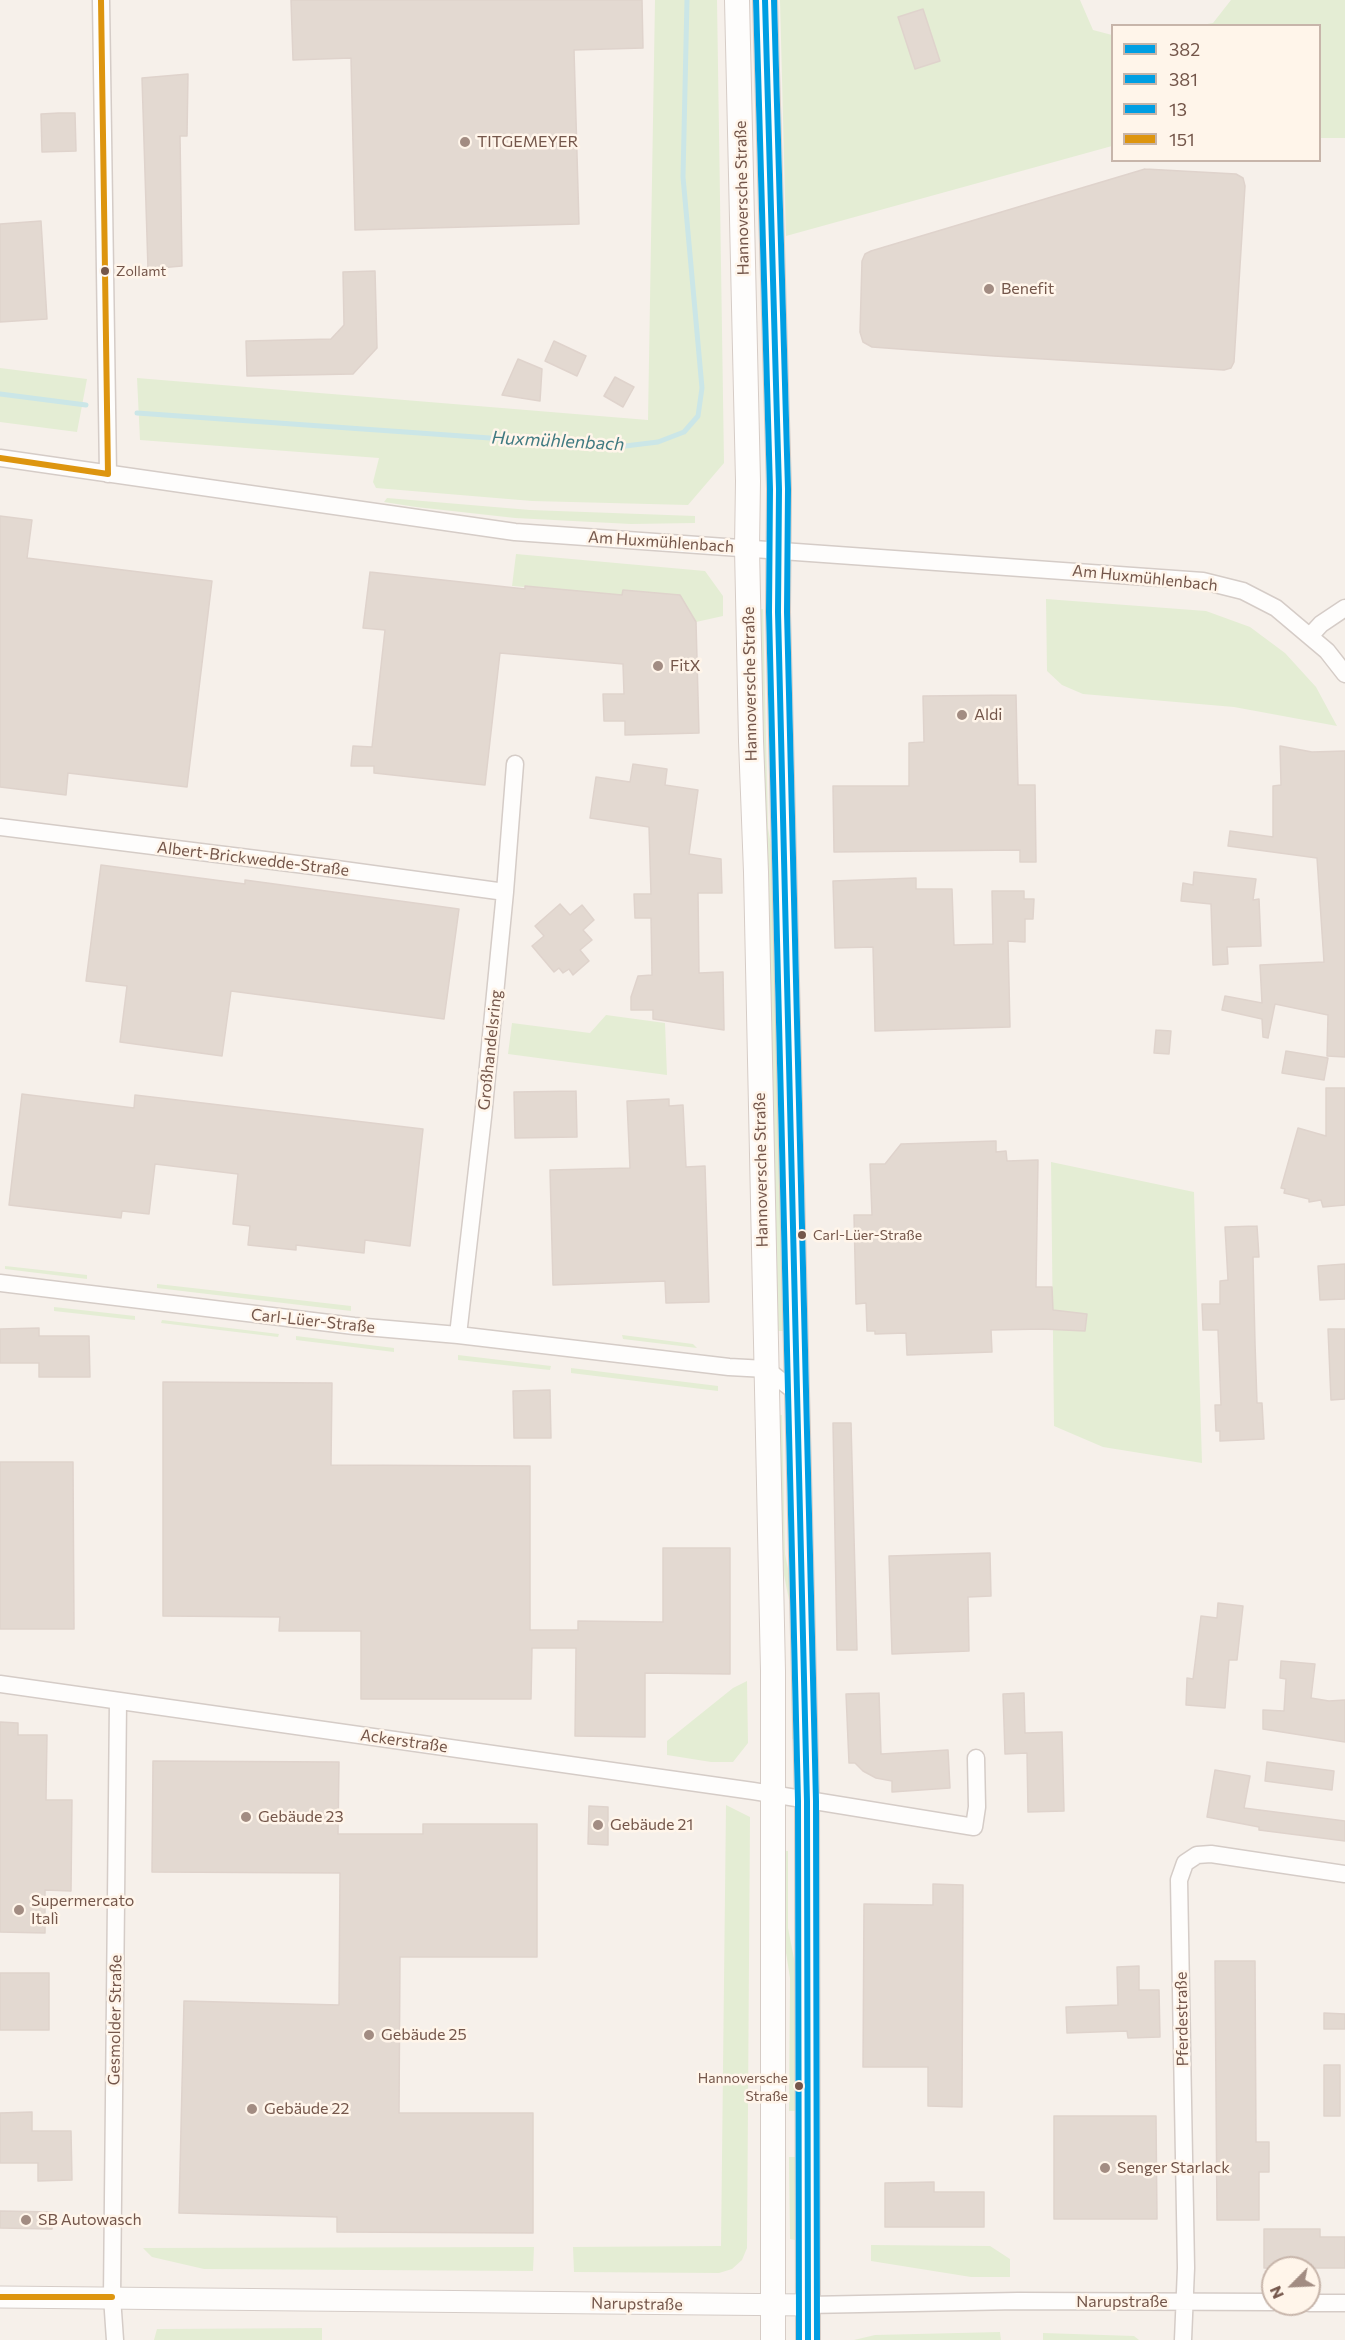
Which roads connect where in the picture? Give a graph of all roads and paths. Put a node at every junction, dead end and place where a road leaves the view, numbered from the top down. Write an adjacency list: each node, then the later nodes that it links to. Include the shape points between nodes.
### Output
1 (101, 0): 5 (street)
2 (737, 0): 6 (main road, Hannoversche Straße)
3 (765, 0): 7 (main road, Hannoversche Straße)
4 (0, 458): 5 (street, Am Huxmühlenbach)
5 (108, 474): 6 (street, Am Huxmühlenbach, via 515,532)
6 (747, 548): 7 (street, Am Huxmühlenbach); 16 (main road, Hannoversche Straße)
7 (778, 551): 9 (street, Am Huxmühlenbach, via 1203,581 1243,591 1276,608); 17 (main road, Hannoversche Straße)
8 (1345, 608): 9 (street)
9 (1310, 636): 10 (street, Am Huxmühlenbach)
10 (1345, 674)
11 (515, 764): 13 (street, Großhandelsring)
12 (0, 827): 13 (street, Albert-Brickwedde-Straße)
13 (505, 892): 15 (street, Großhandelsring)
14 (0, 1283): 15 (street, Carl-Lüer-Straße)
15 (458, 1335): 16 (street, Carl-Lüer-Straße)
16 (766, 1369): 17 (street); 21 (main road, Hannoversche Straße)
17 (797, 1393): 22 (main road, Hannoversche Straße)
18 (0, 1684): 19 (street, Ackerstraße)
19 (118, 1701): 21 (street, Ackerstraße); 25 (street, Gesmolder Straße)
20 (976, 1758): 22 (street, via 974,1827)
21 (775, 1795): 22 (street, Ackerstraße); 30 (main road, Hannoversche Straße)
22 (807, 1801): 31 (main road, Hannoversche Straße)
23 (1345, 1874): 26 (street, Pferdestraße, via 1211,1854 1197,1855 1185,1863 1179,1880)
24 (0, 2296): 25 (street, Narupstraße)
25 (112, 2297): 30 (street, Narupstraße); 32 (street, Gesmolder Straße)
26 (1186, 2302): 27 (street, Narupstraße); 31 (street, Narupstraße); 35 (street, Pferdestraße)
27 (1261, 2302)
28 (1321, 2303): 29 (street)
29 (1345, 2303)
30 (772, 2305): 31 (street, Narupstraße); 33 (main road, Hannoversche Straße)
31 (807, 2305): 34 (main road, Hannoversche Straße)
32 (115, 2340)
33 (773, 2340)
34 (808, 2340)
35 (1184, 2340)

